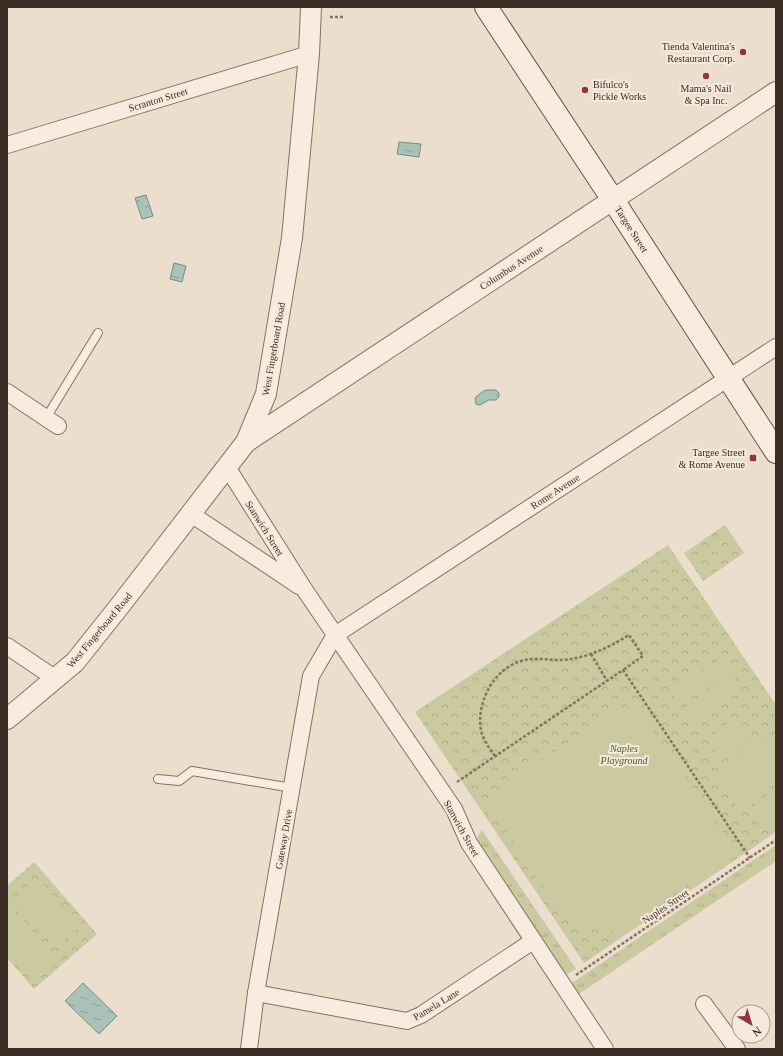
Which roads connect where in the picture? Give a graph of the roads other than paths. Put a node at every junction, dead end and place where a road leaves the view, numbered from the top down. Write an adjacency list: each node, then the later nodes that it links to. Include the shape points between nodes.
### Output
1 (311, 7): 3 (street, West Fingerboard Road)
2 (486, 7): 6 (main road, Targee Street)
3 (309, 54): 5 (street, Scranton Street); 12 (street, West Fingerboard Road, via 287,269 266,394)
4 (776, 92): 6 (street, Columbus Avenue)
5 (7, 145)
6 (613, 200): 9 (main road, Targee Street); 12 (street, Columbus Avenue)
7 (98, 333): 11 (lane)
8 (776, 347): 9 (street, Rome Avenue)
9 (728, 378): 13 (main road, Targee Street); 17 (street, Rome Avenue)
10 (7, 392): 11 (street)
11 (52, 422)
12 (246, 442): 14 (street, West Fingerboard Road)
13 (776, 452)
14 (227, 467): 15 (street, West Fingerboard Road); 16 (street, Stanwich Street)
15 (191, 514): 16 (street, Stanwich Street); 19 (street, West Fingerboard Road, via 75,662)
16 (304, 589): 17 (street, Stanwich Street)
17 (335, 634): 22 (street, Gateway Drive, via 311,676); 23 (street, Stanwich Street, via 454,809 468,843)
18 (7, 646): 19 (street)
19 (56, 679): 20 (street, West Fingerboard Road)
20 (7, 719)
21 (158, 779): 22 (lane, via 179,781 192,771)
22 (292, 788): 24 (street, Gateway Drive)
23 (533, 941): 24 (street, Pamela Lane, via 421,1015 407,1021); 27 (street, Stanwich Street)
24 (256, 993): 26 (street, Gateway Drive)
25 (704, 1004): 28 (street)
26 (249, 1049)
27 (605, 1049)
28 (737, 1049)

